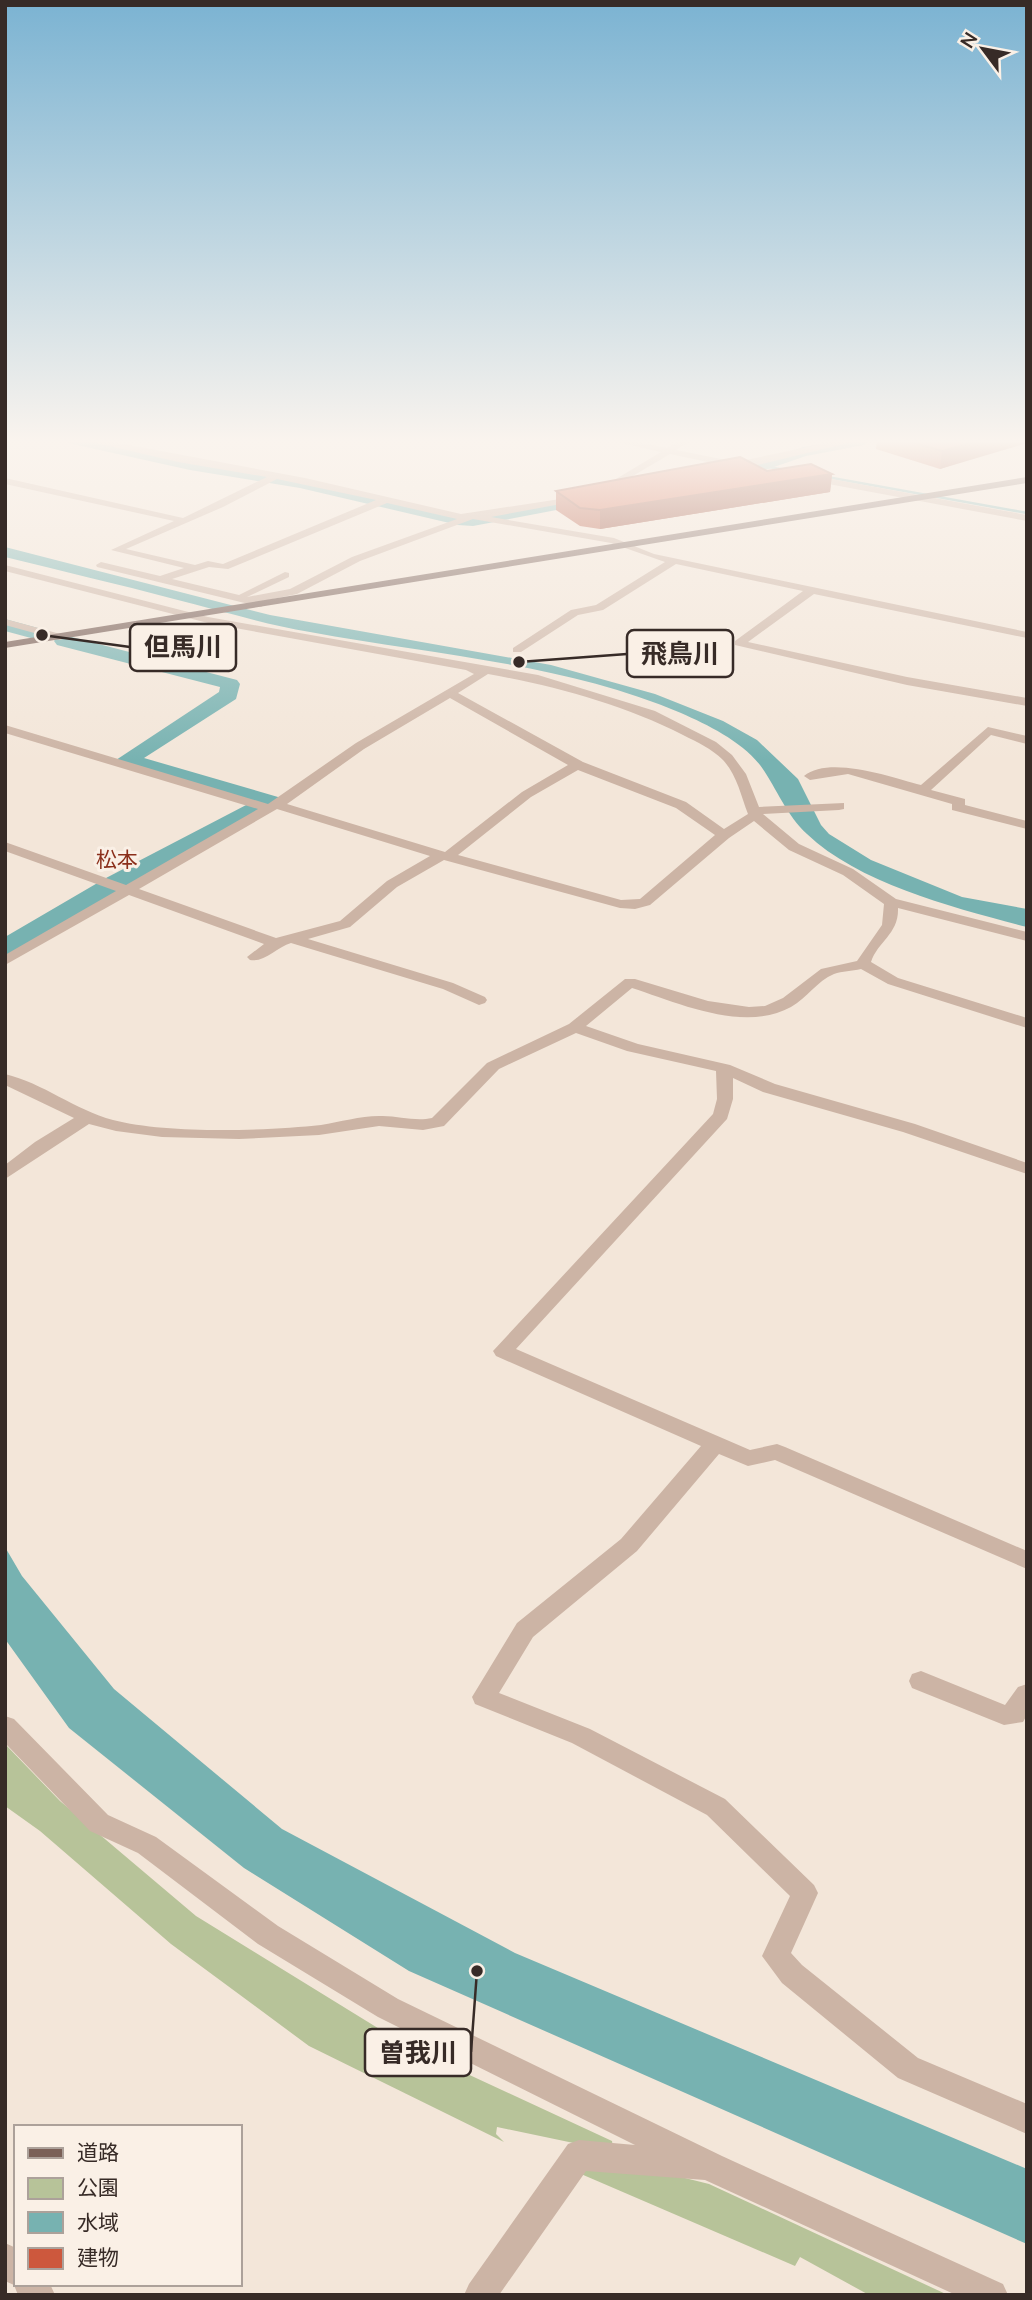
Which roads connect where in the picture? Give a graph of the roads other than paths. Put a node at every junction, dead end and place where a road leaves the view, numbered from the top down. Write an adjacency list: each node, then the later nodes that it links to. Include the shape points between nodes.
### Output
1 (125, 546): 9 (street, via 116,550)
2 (269, 546): 9 (street, via 224,567 208,564)
3 (392, 546): 14 (street, via 356,559 293,592)
4 (618, 546): 14 (main road)
5 (630, 546): 6 (street)
6 (674, 561): 12 (street); 20 (street, via 599,608 575,612)
7 (101, 565): 11 (street)
8 (5, 568): 15 (street)
9 (197, 568): 11 (street)
10 (285, 575): 13 (street)
11 (159, 580): 13 (street)
12 (812, 590): 17 (street); 23 (street, via 739,643 906,681)
13 (237, 598): 14 (street)
14 (257, 603): 15 (main road)
15 (188, 616): 18 (main road); 21 (street)
16 (5, 622): 18 (street)
17 (1027, 635)
18 (60, 637): 19 (main road)
19 (5, 645)
20 (517, 649)
21 (470, 665): 22 (street, via 467,667 483,673); 31 (street, via 584,691 675,724 728,758 740,774)
22 (448, 692): 26 (street); 29 (street)
23 (1027, 702)
24 (5, 729): 29 (street)
25 (1027, 740): 28 (street, via 988,731)
26 (578, 765): 33 (street, via 681,805); 35 (street, via 534,789)
27 (810, 776): 28 (street, via 848,770)
28 (924, 790): 32 (street, via 960,802 957,807)
29 (273, 806): 35 (street); 36 (street)
30 (835, 806): 31 (street)
31 (754, 813): 33 (street); 37 (street, via 794,847 848,872)
32 (1027, 825)
33 (724, 835): 35 (street, via 645,902 635,905)
34 (5, 846): 36 (street)
35 (445, 856): 39 (street, via 392,884 345,924)
36 (127, 891): 40 (street); 42 (street)
37 (891, 902): 38 (street); 43 (street, via 893,919)
38 (1027, 937)
39 (292, 939): 40 (street); 44 (street, via 449,986)
40 (275, 943): 41 (street)
41 (255, 957)
42 (5, 961)
43 (863, 964): 45 (street, via 893,981); 46 (street, via 826,972 782,1006 741,1012 630,982)
44 (479, 1000)
45 (1027, 1023)
46 (575, 1027): 47 (street, via 633,1048); 49 (street, via 493,1066 438,1122 423,1125 379,1121 319,1130 174,1132)
47 (724, 1068): 50 (street, via 769,1088 909,1128); 52 (street, via 721,1115 503,1351)
48 (5, 1079): 49 (street)
49 (87, 1118): 51 (street)
50 (1027, 1169)
51 (5, 1174)
52 (716, 1443): 53 (street, via 748,1458 777,1452); 57 (street, via 629,1545 524,1630 484,1697 581,1736 716,1807 805,1893 776,1956 792,1974 908,2068)
53 (1027, 1561)
54 (921, 1681): 55 (street, via 1004,1715 1014,1714)
55 (1027, 1694)
56 (5, 1726): 58 (street, via 99,1823 147,1845 268,1935 388,2008)
57 (1027, 2119)
58 (711, 2167): 59 (street, via 579,2155); 60 (street)
59 (480, 2295)
60 (992, 2295)

